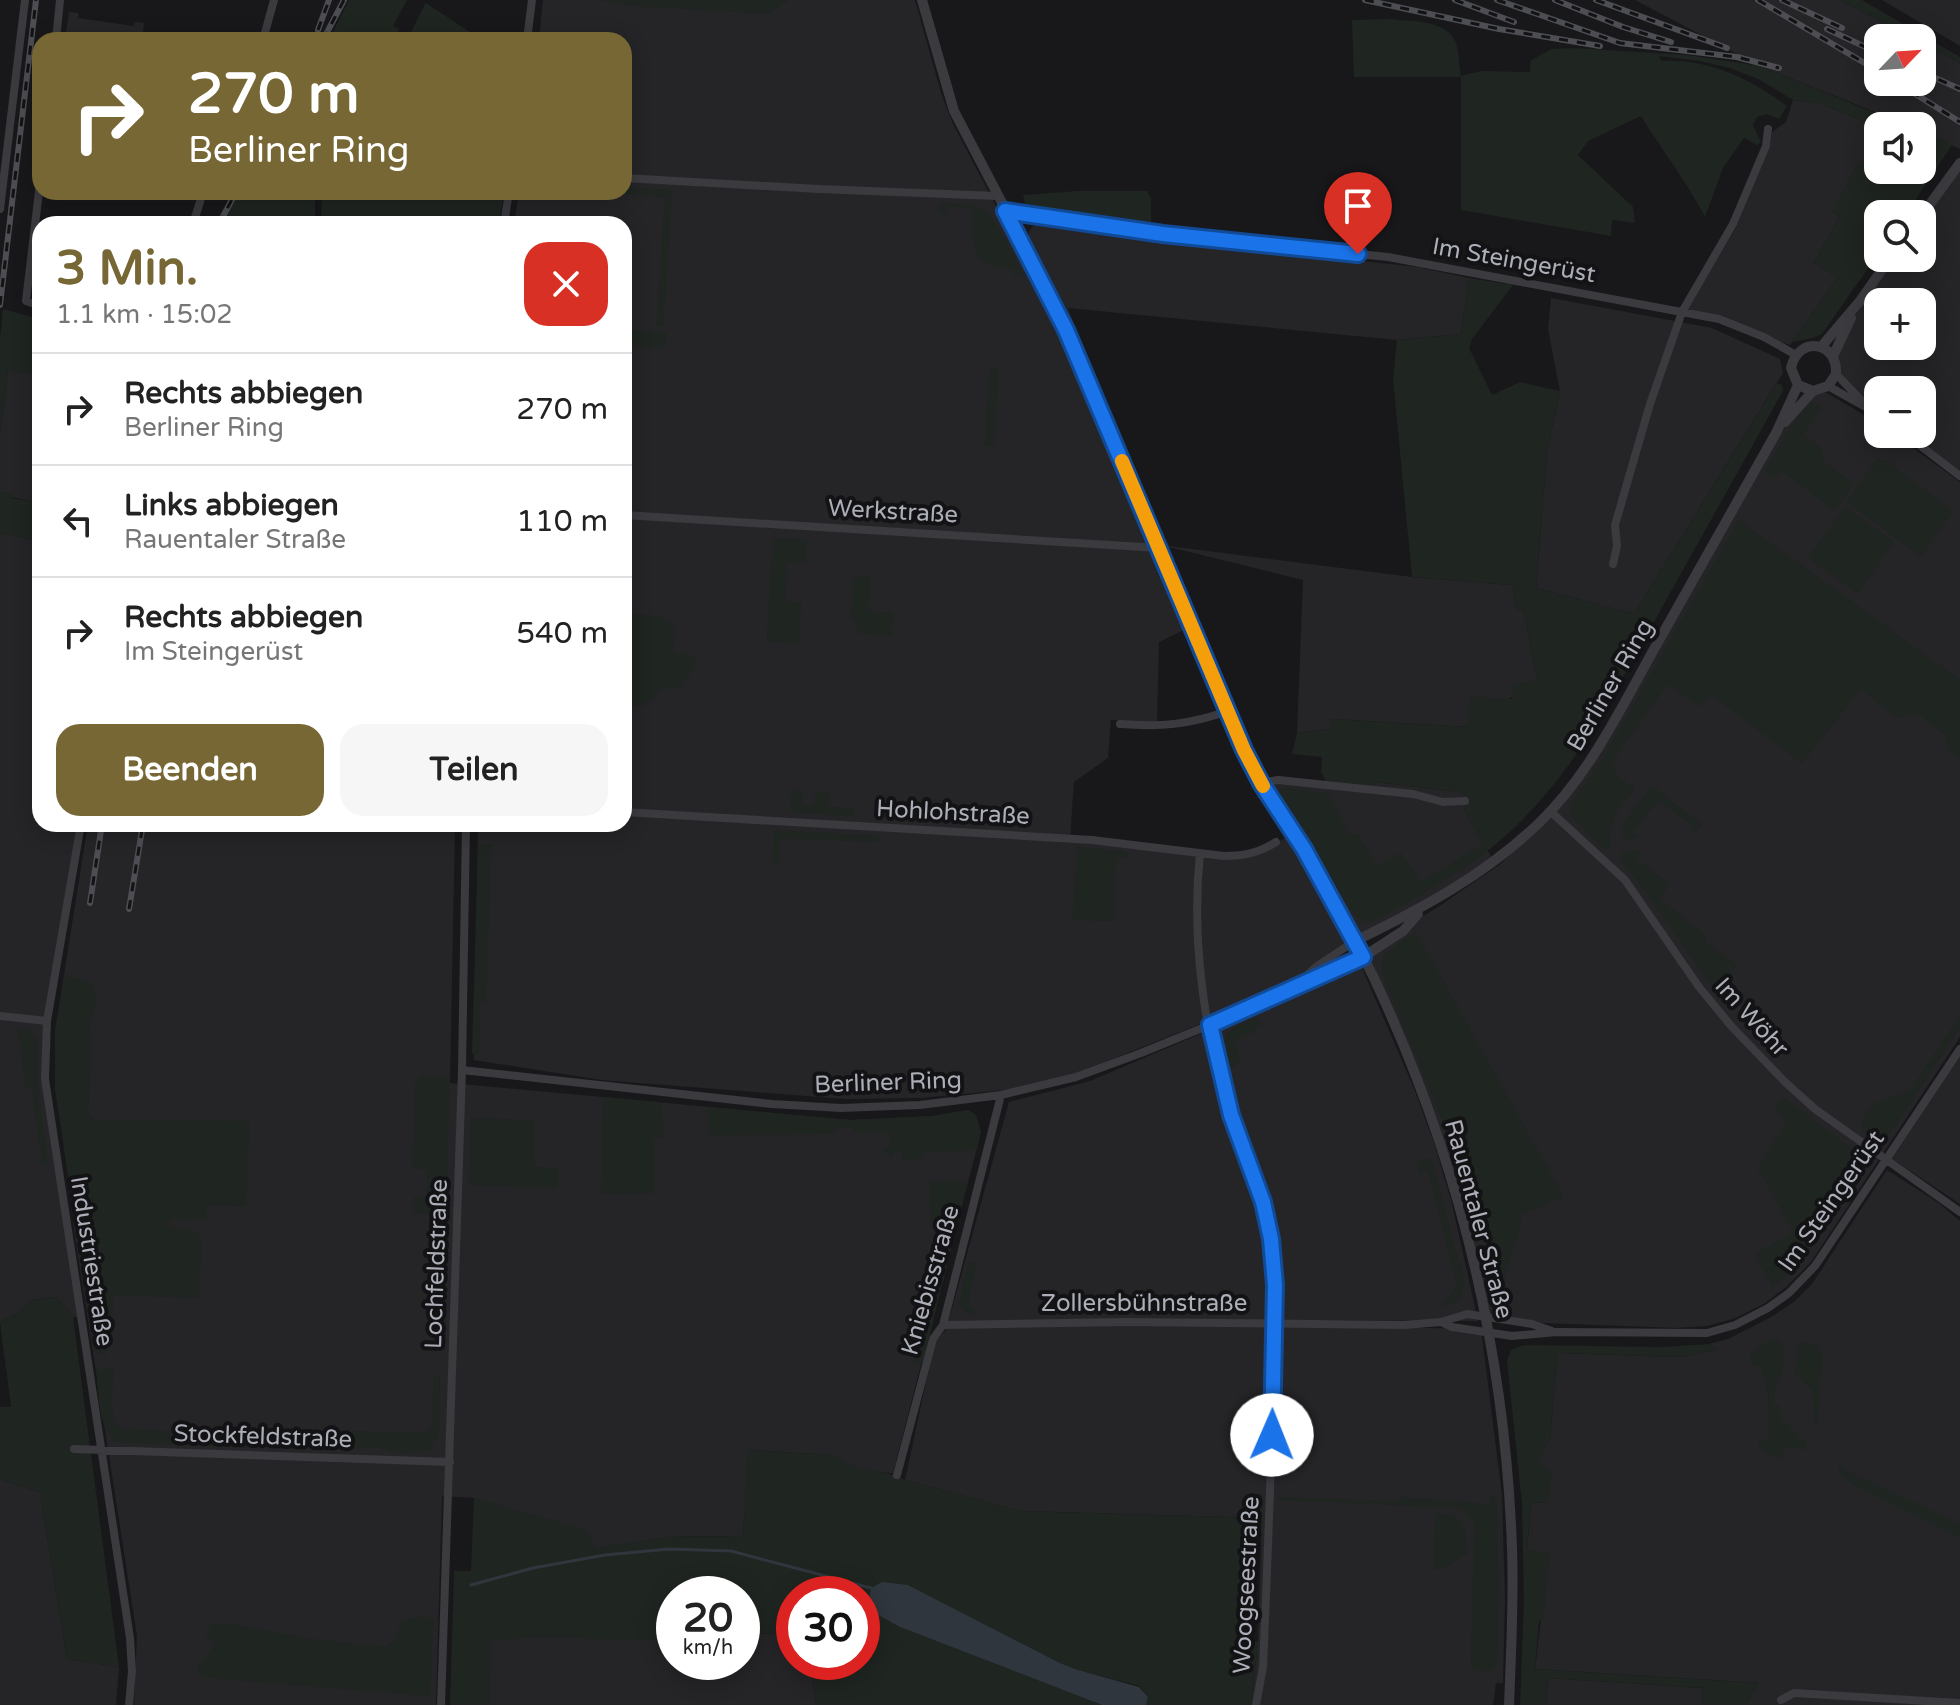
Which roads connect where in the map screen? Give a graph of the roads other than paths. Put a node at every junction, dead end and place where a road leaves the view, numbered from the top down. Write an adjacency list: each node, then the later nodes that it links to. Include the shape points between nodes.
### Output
1 (25, 0): 14 (street)
2 (60, 0): 6 (street)
3 (274, 0): 7 (street)
4 (532, 0): 8 (street)
5 (922, 0): 12 (street, Rauentaler Straße, via 954,111)
6 (57, 32)
7 (265, 32)
8 (528, 32)
9 (1768, 129): 20 (street, via 1766,146 1733,224)
10 (1960, 163): 13 (street)
11 (632, 178): 12 (street)
12 (997, 196): 15 (street, Rauentaler Straße)
13 (1933, 200)
14 (0, 209)
15 (1005, 211): 20 (street, Im Steingerüst, via 1388,257); 34 (street, Rauentaler Straße, via 1055,304)
16 (32, 250): 19 (street, via 26,301)
17 (1880, 272): 18 (street)
18 (1860, 301): 21 (street); 23 (street)
19 (32, 303)
20 (1682, 312): 22 (street, Im Steingerüst, via 1731,322); 35 (street, via 1618,514)
21 (1821, 347): 22 (street); 23 (street)
22 (1796, 355): 25 (street, Berliner Ring, via 1791,368)
23 (1833, 356): 24 (street)
24 (1836, 374): 26 (street); 28 (street)
25 (1798, 385): 27 (street); 30 (street, Berliner Ring)
26 (1828, 386): 27 (street); 29 (street)
27 (1813, 391): 30 (street, Berliner Ring)
28 (1864, 403)
29 (1864, 405)
30 (1776, 433): 40 (street, Berliner Ring, via 1592,759)
31 (1923, 448): 32 (street)
32 (1960, 476)
33 (632, 515): 34 (street, Werkstraße)
34 (1159, 548): 36 (street, Rauentaler Straße)
35 (1613, 564)
36 (1228, 711): 37 (street, via 1179,725); 38 (street, Rauentaler Straße)
37 (1120, 724)
38 (1261, 783): 39 (street, via 1278,780); 47 (street, Rauentaler Straße)
39 (1465, 801)
40 (1550, 811): 46 (street, Berliner Ring, via 1506,853); 56 (street, Im Wöhr, via 1625,880 1699,987 1762,1060 1815,1109)
41 (632, 812): 45 (street, Hohlohstraße, via 1092,840)
42 (80, 832): 51 (street, Industriestraße)
43 (466, 832): 54 (street, Lochfeldstraße)
44 (1276, 842): 45 (street, Hohlohstraße, via 1243,856)
45 (1200, 853): 52 (street, Woogseestraße, via 1199,941)
46 (1422, 909): 47 (street, Berliner Ring); 48 (street, Berliner Ring, via 1403,931)
47 (1355, 941): 48 (street, Rauentaler Straße); 49 (street, Berliner Ring)
48 (1363, 957): 49 (street, Berliner Ring); 58 (street, Rauentaler Straße, via 1450,1169)
49 (1296, 986): 52 (street, Berliner Ring)
50 (0, 1016): 51 (street)
51 (47, 1021): 65 (street, Industriestraße, via 47,1101)
52 (1210, 1025): 55 (street, Berliner Ring, via 1076,1077); 59 (street, Woogseestraße, via 1231,1115 1269,1228)
53 (1960, 1049): 56 (street, Im Steingerüst)
54 (462, 1070): 55 (street, Berliner Ring, via 841,1108); 66 (street, Lochfeldstraße)
55 (1001, 1095): 61 (street, Kniebisstraße)
56 (1885, 1160): 57 (street, Im Wöhr); 62 (street, Im Steingerüst, via 1815,1266 1757,1315 1700,1334)
57 (1960, 1212)
58 (1486, 1315): 60 (street, Zollersbühnstraße); 62 (street, Im Steingerüst); 63 (street, Rauentaler Straße)
59 (1275, 1322): 60 (street, Zollersbühnstraße); 61 (street, Zollersbühnstraße); 72 (street, Woogseestraße, via 1263,1667)
60 (1441, 1322): 63 (street, Zollersbühnstraße)
61 (943, 1325): 67 (street, Kniebisstraße, via 933,1339)
62 (1557, 1332): 63 (street, Im Steingerüst)
63 (1490, 1334): 73 (street, Rauentaler Straße, via 1511,1525)
64 (74, 1449): 65 (street, Stockfeldstraße)
65 (100, 1450): 66 (street, Stockfeldstraße); 70 (street, Industriestraße, via 130,1638)
66 (450, 1462): 71 (street, Lochfeldstraße)
67 (897, 1475)
68 (1781, 1700): 69 (street, via 1794,1693)
69 (1960, 1703)
70 (129, 1705)
71 (441, 1705)
72 (1256, 1705)
73 (1509, 1705)

